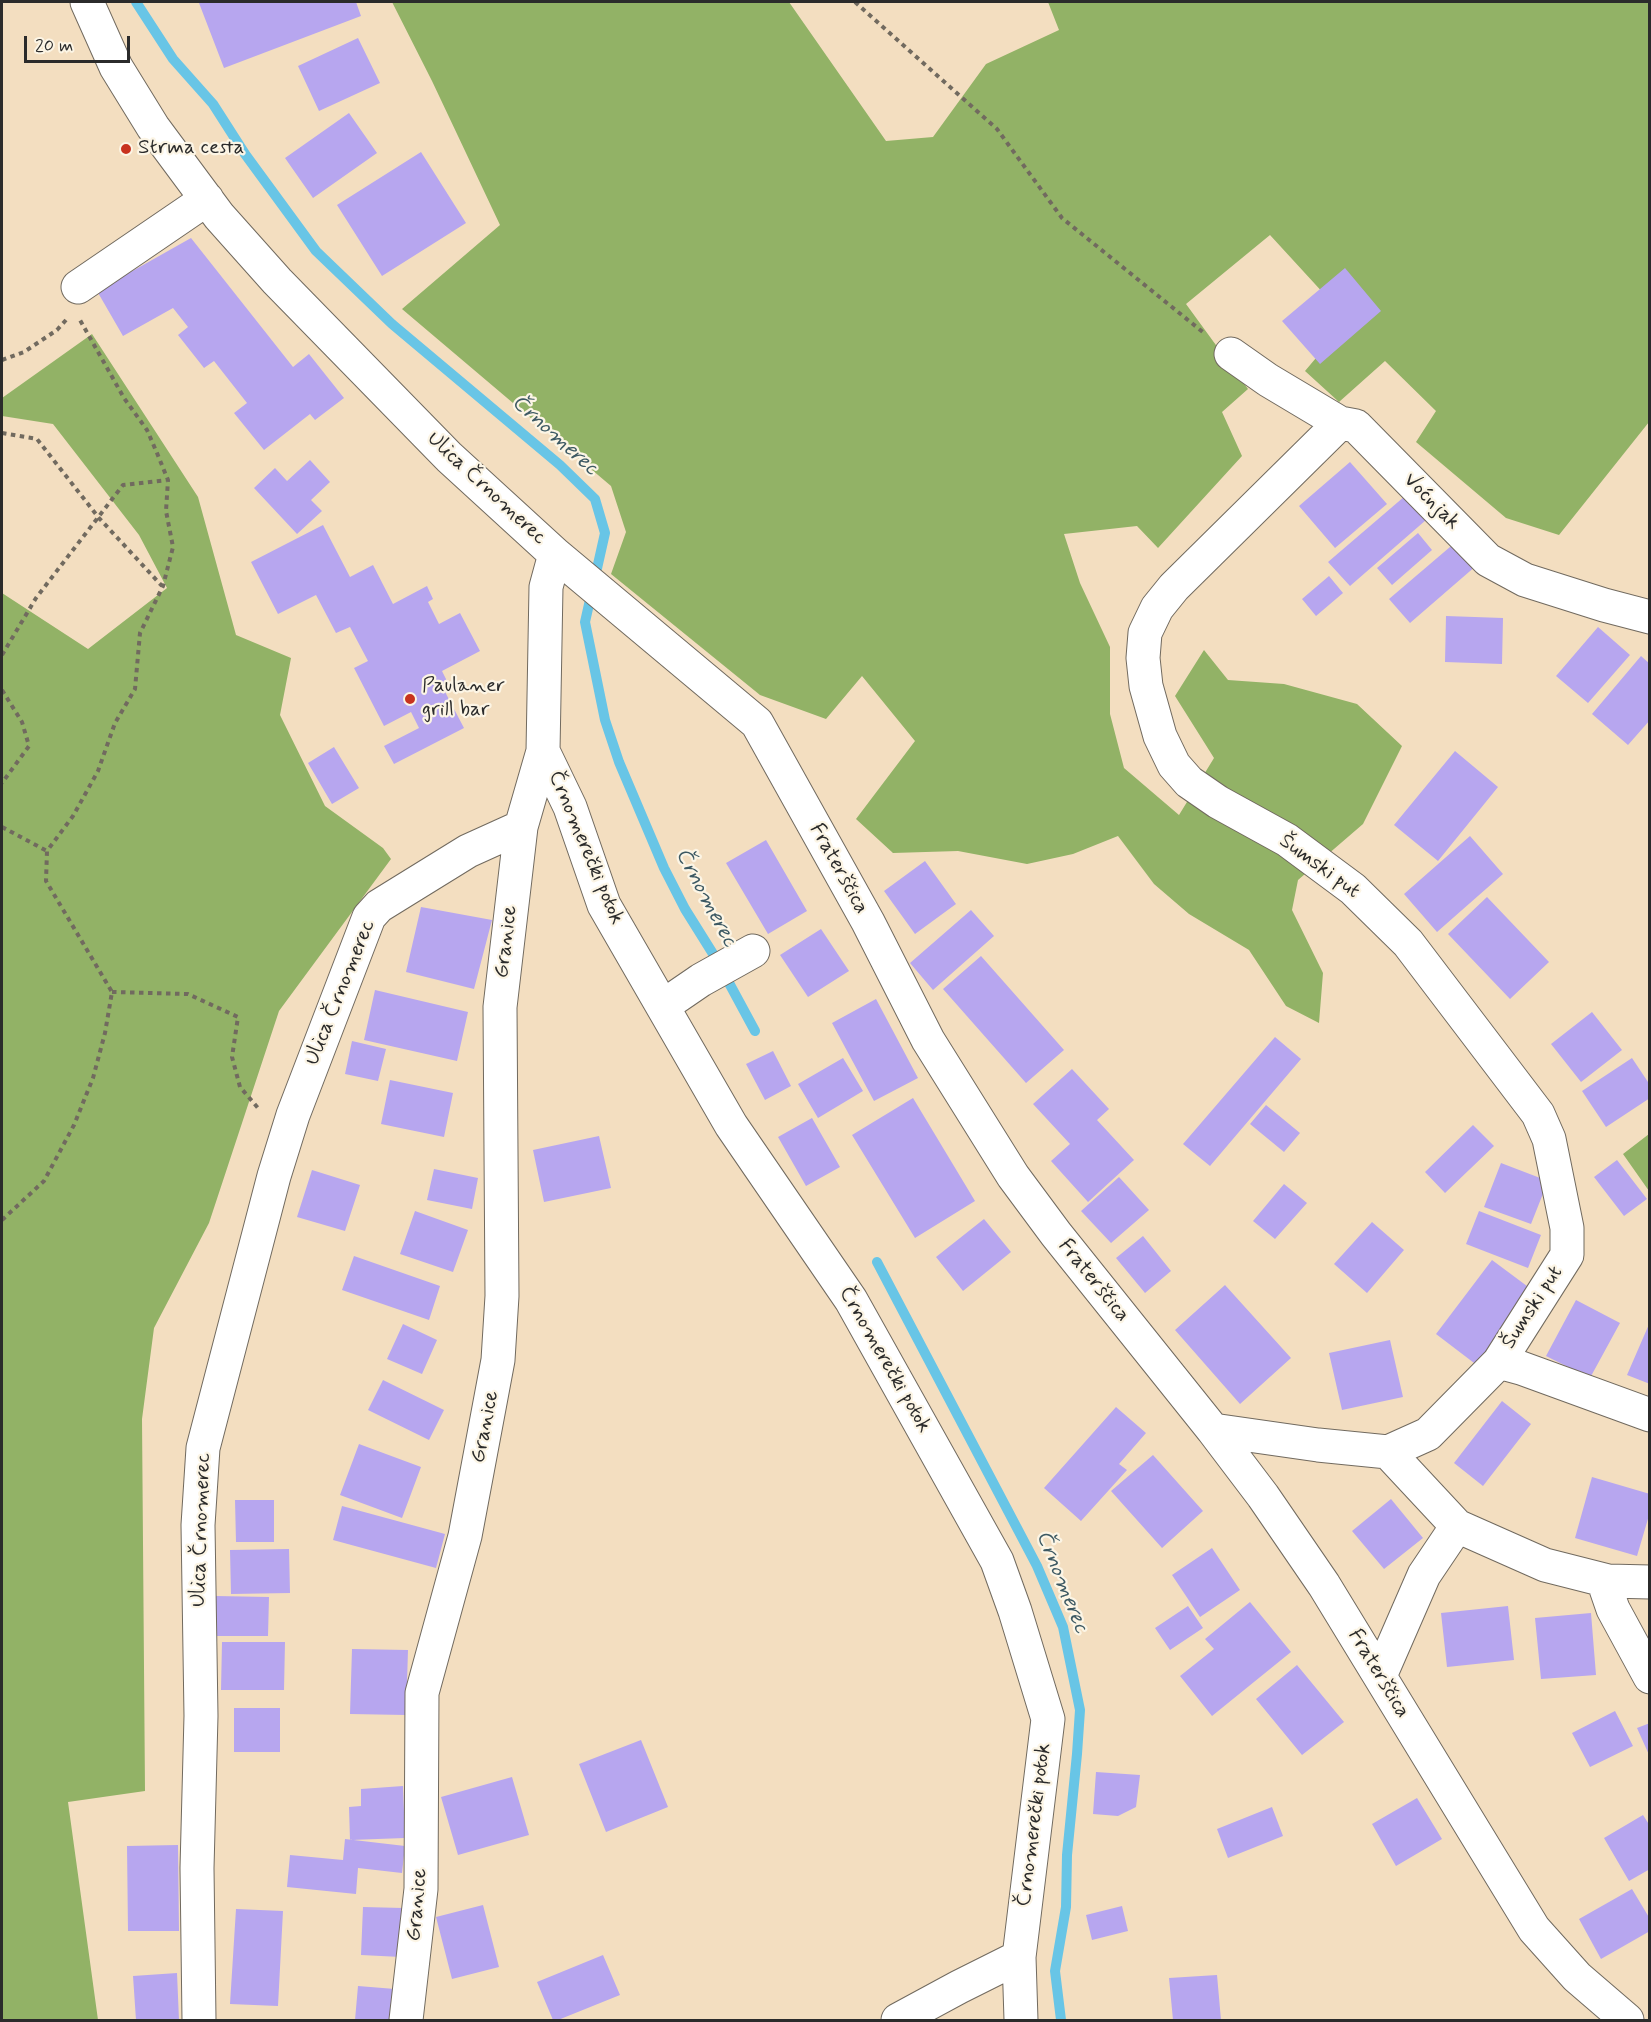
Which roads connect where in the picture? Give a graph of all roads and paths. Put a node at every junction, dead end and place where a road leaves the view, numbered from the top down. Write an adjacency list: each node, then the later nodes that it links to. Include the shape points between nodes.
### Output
1 (87, 2): 3 (street, Ulica Črnomerec, via 122,77 153,127)
2 (855, 2): 5 (path, via 997,129 1062,218)
3 (207, 199): 4 (street); 11 (street, Ulica Črnomerec, via 277,281 449,457)
4 (76, 299): 6 (path, via 57,330 24,352); 9 (path, via 124,398 147,430)
5 (1231, 354): 7 (street, Voćnjak)
6 (2, 360)
7 (1340, 423): 13 (street, Voćnjak, via 1356,426 1488,560 1525,580); 26 (street, Šumski put, via 1174,586 1157,608 1145,633 1146,686 1160,736 1174,765 1189,782 1287,840 1353,889 1408,943 1538,1114 1549,1139 1568,1228 1567,1255)
8 (2, 433): 10 (path, via 37,439)
9 (168, 480): 10 (path, via 123,485); 12 (path, via 166,511 173,547)
10 (99, 518): 12 (path); 14 (path, via 36,598)
11 (565, 564): 16 (street, Ulica Črnomerec, via 546,587); 28 (street, Fraterščica, via 757,723 868,922 928,1040 1013,1176)
12 (163, 586): 20 (path, via 140,633 135,689 115,723 98,771 73,816)
13 (1650, 617)
14 (2, 655)
15 (2, 690): 17 (path, via 22,722 29,746)
16 (543, 751): 19 (street, Ulica Črnomerec); 23 (street, Črnomerečki potok, via 570,807 604,905)
17 (2, 783)
18 (2, 826): 20 (path)
19 (521, 827): 36 (street, Ulica Črnomerec, via 468,851 379,906 369,917 293,1115 274,1176 203,1448 200,1480); 37 (street, Granice, via 500,1007 502,1296 498,1360 465,1536 422,1693 422,1889)
20 (47, 851): 22 (path, via 46,881)
21 (746, 955): 23 (street)
22 (112, 992): 24 (path, via 188,994 238,1017 232,1057 240,1087); 25 (path, via 93,1078 74,1125 44,1181)
23 (663, 1006): 35 (street, Črnomerečki potok, via 731,1125 851,1300 997,1562 1048,1719)
24 (264, 1115)
25 (2, 1220)
26 (1499, 1362): 27 (street, Šumski put); 29 (street, Šumski put, via 1428,1434)
27 (1650, 1415)
28 (1213, 1430): 29 (street, Šumski put); 33 (street, Fraterščica, via 1324,1585)
29 (1388, 1452): 30 (street)
30 (1457, 1526): 31 (street, via 1545,1565); 33 (street, via 1424,1575)
31 (1603, 1580): 32 (street); 34 (street, via 1612,1609)
32 (1650, 1582)
33 (1380, 1676): 40 (street, Fraterščica, via 1534,1929 1577,1977)
34 (1650, 1677)
35 (1019, 1957): 38 (street); 39 (street, Črnomerečki potok)
36 (199, 2020)
37 (406, 2020)
38 (898, 2020)
39 (1021, 2020)
40 (1627, 2020)

